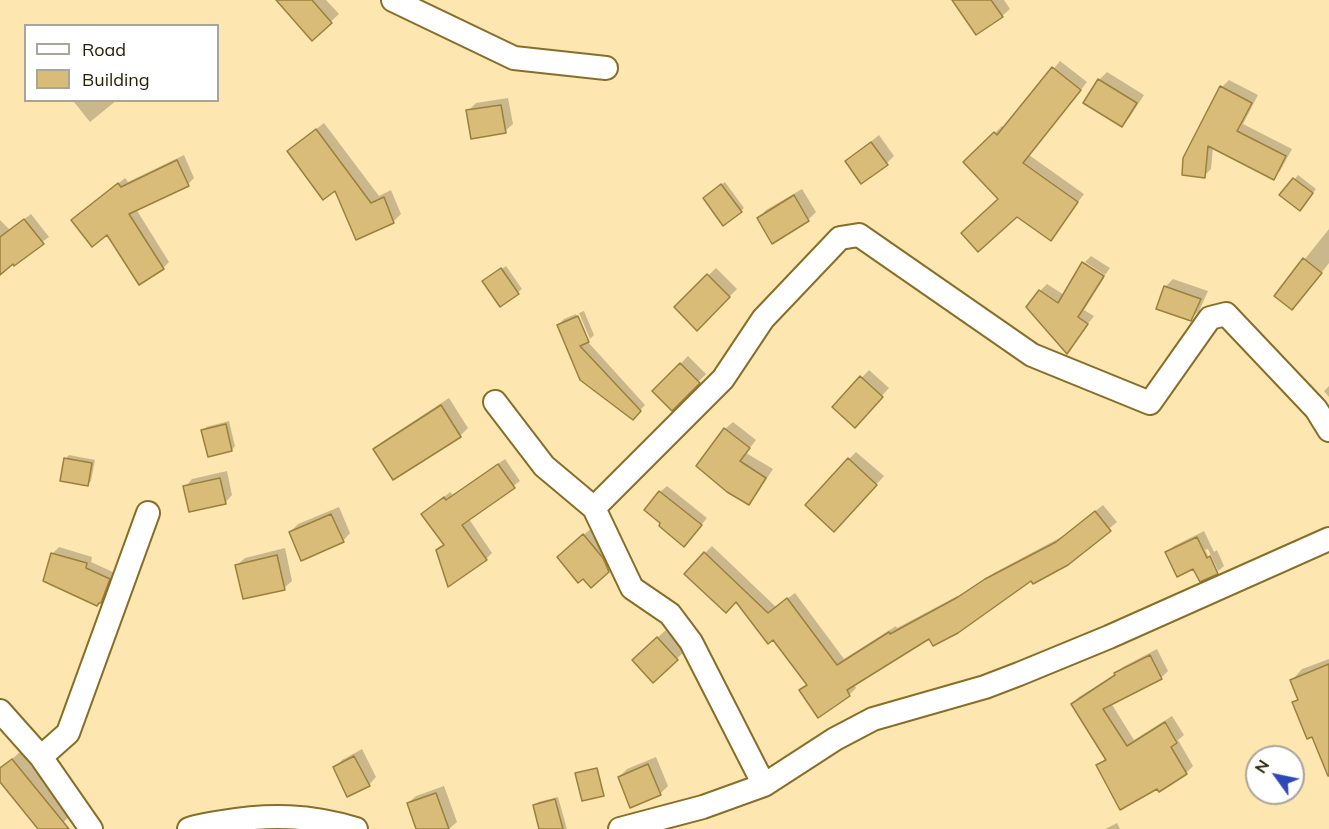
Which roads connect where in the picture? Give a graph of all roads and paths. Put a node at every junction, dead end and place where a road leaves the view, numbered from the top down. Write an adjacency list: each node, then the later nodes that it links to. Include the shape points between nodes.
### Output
1 (393, 0): 2 (street, via 514,58)
2 (606, 68)
3 (495, 402): 5 (street, via 544,466)
4 (1329, 430): 5 (street, via 1316,409 1226,314 1210,318 1150,403 1032,355 859,235 840,238 763,319 723,379)
5 (594, 508): 10 (street, via 632,588 670,614 691,642)
6 (148, 513): 9 (street, via 68,733)
7 (1329, 539): 10 (street, via 1019,674 873,719 834,739)
8 (0, 711): 9 (street)
9 (41, 757): 11 (street)
10 (764, 785): 14 (street, via 703,807)
11 (91, 829)
12 (189, 829): 13 (street, via 278,816)
13 (356, 829)
14 (620, 829)

